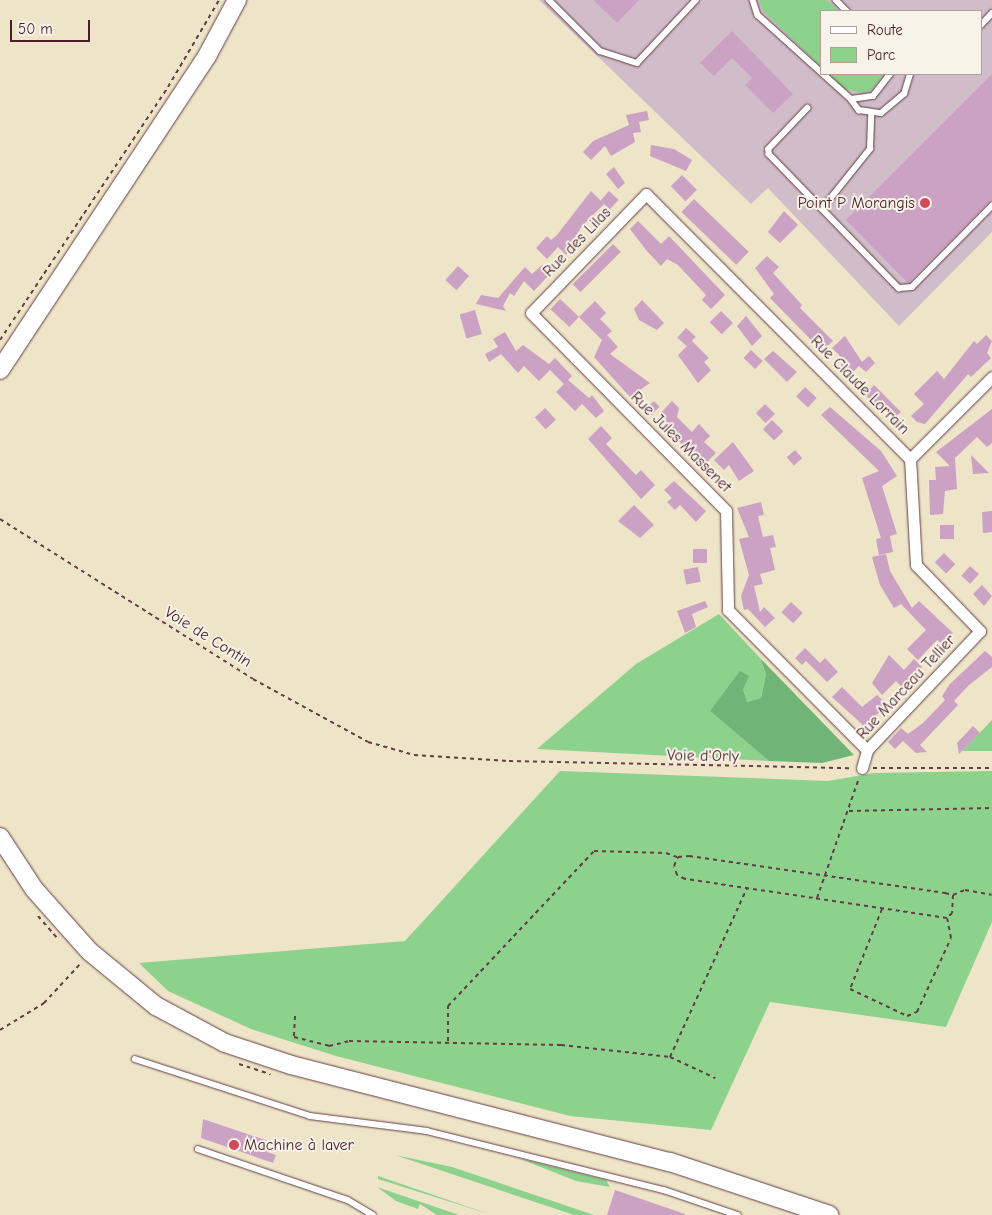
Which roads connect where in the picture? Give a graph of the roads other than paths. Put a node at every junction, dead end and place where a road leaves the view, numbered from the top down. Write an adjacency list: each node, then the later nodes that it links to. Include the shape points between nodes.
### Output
1 (237, 0): 20 (main road, via 207,56)
2 (548, 0): 3 (lane, via 600,50 637,63)
3 (696, 0)
4 (753, 0): 9 (lane, via 758,15)
5 (836, 0): 6 (lane)
6 (846, 10)
7 (992, 13): 8 (lane)
8 (982, 24)
9 (820, 71)
10 (824, 75): 13 (lane)
11 (889, 75): 13 (lane, via 873,96)
12 (910, 75): 15 (lane, via 904,94 892,106)
13 (851, 99): 15 (lane)
14 (808, 108): 18 (lane, via 768,149 769,154)
15 (871, 114): 18 (lane, via 870,148)
16 (646, 194): 19 (street, Rue des Lilas); 22 (street, Rue Claude Lorrain)
17 (992, 206): 18 (lane, via 912,288 905,289)
18 (822, 209)
19 (531, 313): 24 (street, Rue Jules Massenet, via 726,511 728,610)
20 (0, 370)
21 (992, 377): 22 (street)
22 (910, 459): 23 (street, Rue Claude Lorrain, via 916,565)
23 (980, 631): 24 (street, Rue Marceau Tellier)
24 (866, 750): 25 (street, Rue Marceau Tellier)
25 (862, 768)
26 (0, 837): 29 (main road, via 34,890 89,951 156,1006 225,1043 291,1066 670,1162)
27 (135, 1059): 31 (lane, via 310,1116 427,1131 664,1190)
28 (198, 1149): 30 (lane, via 348,1200)
29 (826, 1213): 32 (main road)
30 (372, 1215)
31 (738, 1215)
32 (840, 1215)

